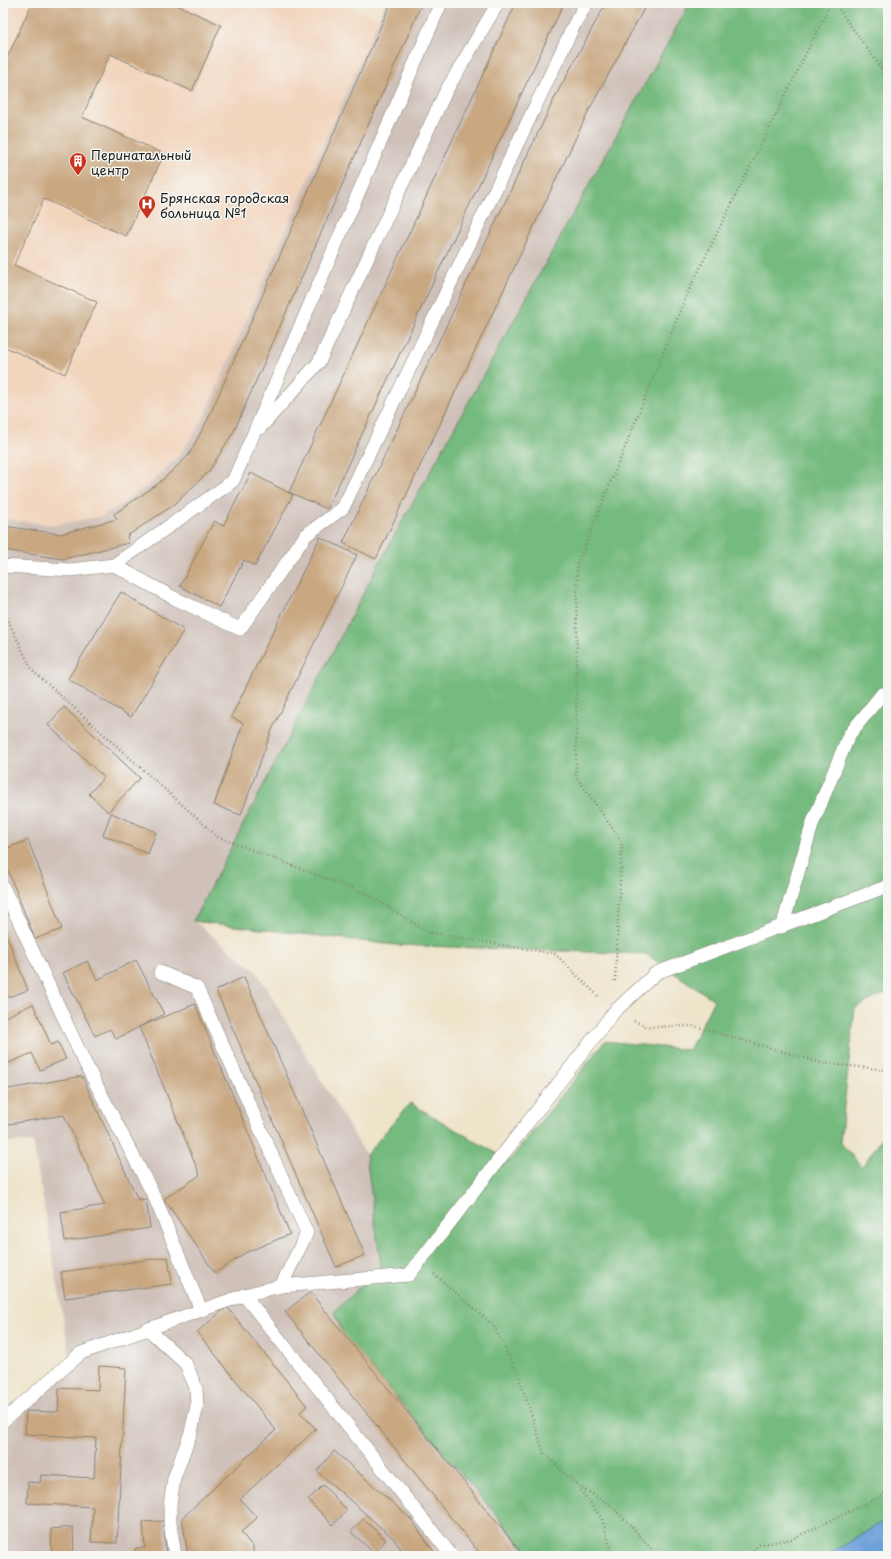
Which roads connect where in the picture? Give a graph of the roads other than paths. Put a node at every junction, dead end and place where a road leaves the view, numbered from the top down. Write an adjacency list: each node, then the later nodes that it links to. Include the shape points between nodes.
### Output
1 (441, 3): 4 (lane)
2 (498, 3): 4 (lane, via 446,91 319,362)
3 (587, 3): 5 (lane, via 576,21 343,508 306,535 240,629 174,598)
4 (252, 436): 5 (lane, via 233,481)
5 (114, 565): 6 (lane, via 71,570)
6 (3, 566)
7 (882, 694): 10 (lane, via 849,735 813,822)
8 (888, 886): 10 (lane)
9 (3, 887): 14 (lane, via 83,1059 155,1198)
10 (782, 927): 12 (lane, via 656,973 614,1012 409,1275)
11 (160, 972): 12 (lane, via 197,988 307,1233)
12 (281, 1286): 13 (lane)
13 (244, 1295): 14 (lane); 18 (lane)
14 (201, 1310): 15 (lane)
15 (148, 1329): 16 (lane, via 81,1353); 17 (lane, via 186,1364 196,1388 197,1406 191,1432 174,1478 170,1505)
16 (3, 1421)
17 (175, 1556)
18 (452, 1556)

